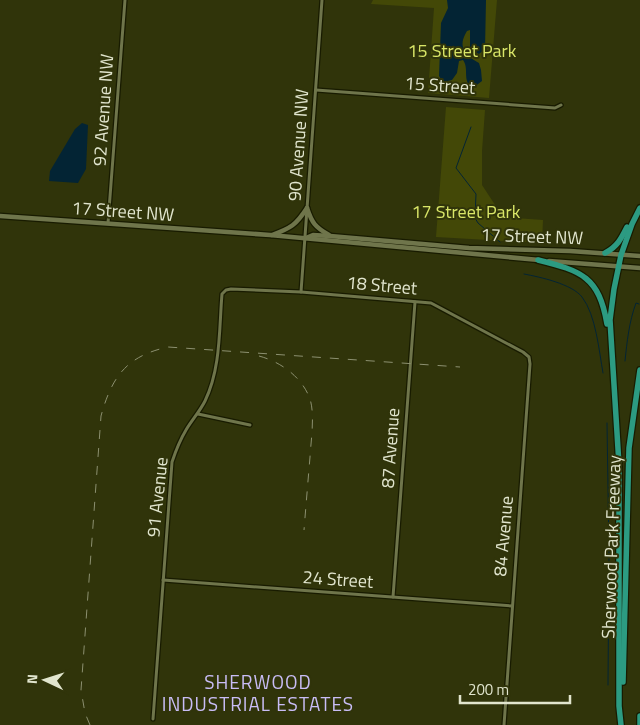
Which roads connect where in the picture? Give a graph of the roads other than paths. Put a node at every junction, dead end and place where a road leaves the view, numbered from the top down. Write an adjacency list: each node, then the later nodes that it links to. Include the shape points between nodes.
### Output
1 (124, 0): 8 (street, 92 Avenue NW)
2 (322, 0): 3 (street, 90 Avenue NW)
3 (316, 90): 4 (street, 15 Street, via 555,108); 6 (street, 90 Avenue NW)
4 (561, 105)
5 (640, 207): 12 (highway, via 619,243); 13 (highway)
6 (307, 208): 9 (main road, via 290,228); 10 (main road, via 317,228); 11 (street, 90 Avenue NW)
7 (0, 216): 8 (main road, 17 Street NW)
8 (108, 223): 9 (main road, 17 Street NW)
9 (270, 235): 11 (main road, 17 Street NW)
10 (330, 236): 11 (main road, 17 Street NW); 12 (main road, 17 Street NW, via 469,248)
11 (305, 238): 15 (main road, 17 Street NW); 19 (street, 90 Avenue NW)
12 (605, 253): 13 (main road, 17 Street NW)
13 (622, 255): 14 (main road, 17 Street NW); 16 (highway)
14 (640, 256)
15 (538, 260): 16 (main road, 17 Street NW); 21 (highway, via 573,270 591,283 600,297)
16 (619, 266): 17 (main road); 21 (highway, via 612,300)
17 (640, 268)
18 (226, 290): 19 (street, 18 Street); 24 (street, 91 Avenue, via 222,294 216,368)
19 (301, 292): 20 (street, 18 Street)
20 (415, 302): 22 (street, 18 Street, via 431,303); 27 (street, 87 Avenue)
21 (610, 336): 32 (highway, via 619,466 619,706)
22 (523, 352): 28 (street, 84 Avenue, via 530,364)
23 (640, 370): 32 (highway, Sherwood Park Freeway, via 629,448)
24 (198, 414): 25 (street); 26 (street, 91 Avenue, via 179,443 172,462)
25 (250, 425)
26 (163, 580): 27 (street, 24 Street); 30 (street, 91 Avenue)
27 (393, 597): 28 (street, 24 Street)
28 (512, 606): 31 (street, 84 Avenue)
29 (640, 716): 33 (highway)
30 (152, 719)
31 (504, 725)
32 (622, 725)
33 (640, 725)

